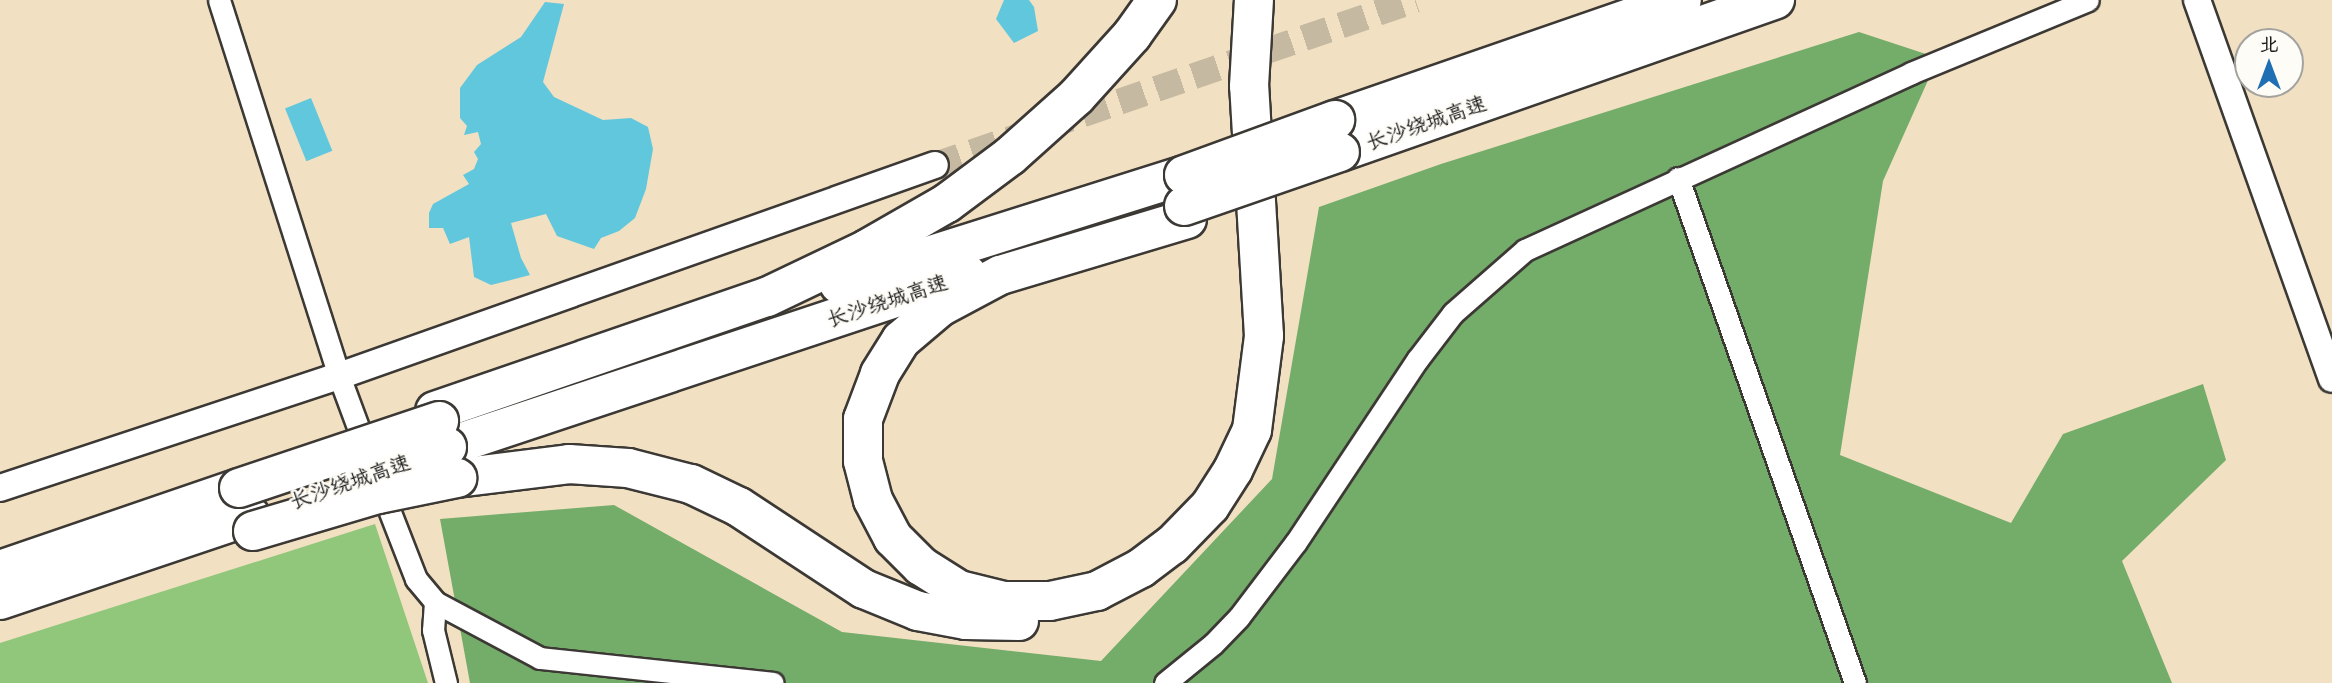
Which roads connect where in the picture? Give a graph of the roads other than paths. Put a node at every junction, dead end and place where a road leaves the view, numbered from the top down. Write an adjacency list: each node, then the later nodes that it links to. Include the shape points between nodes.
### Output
1 (219, 0): 13 (street)
2 (1157, 0): 15 (highway, via 1076,97 1010,156 947,203 867,249 766,297)
3 (1254, 0): 12 (highway, via 1249,86 1264,336 1252,430 1233,470 1210,506 1172,545 1097,591 1050,601 1004,601 959,590 922,566 893,538 873,500 863,461 863,419 880,374 901,340 940,307 1000,275)
4 (1269, 0): 15 (highway, via 1265,111 1279,332 1275,387 1264,435 1248,475 1217,523 1171,566 1123,595 1072,614 1014,622 918,611 864,589 739,507 691,484 628,468 569,464)
5 (1682, 0): 9 (highway, 长沙绕城高速)
6 (1775, 0): 9 (highway, via 1542,82)
7 (2088, 0): 11 (street, via 1911,73)
8 (2197, 0): 14 (street)
9 (1339, 146): 12 (highway)
10 (935, 164): 13 (street)
11 (1678, 178): 23 (street, via 1525,250 1453,313 1239,617); 24 (street)
12 (1185, 200): 15 (highway, 长沙绕城高速)
13 (339, 376): 16 (street); 20 (street, via 404,552 416,579)
14 (2332, 379)
15 (445, 439): 17 (highway, bridge); 17 (highway, bridge, via 378,494)
16 (0, 488)
17 (249, 504): 18 (highway); 19 (highway)
18 (0, 570)
19 (0, 601)
20 (435, 602): 21 (street, via 433,630); 22 (street, via 540,658)
21 (446, 683)
22 (773, 683)
23 (1166, 683)
24 (1855, 683)

